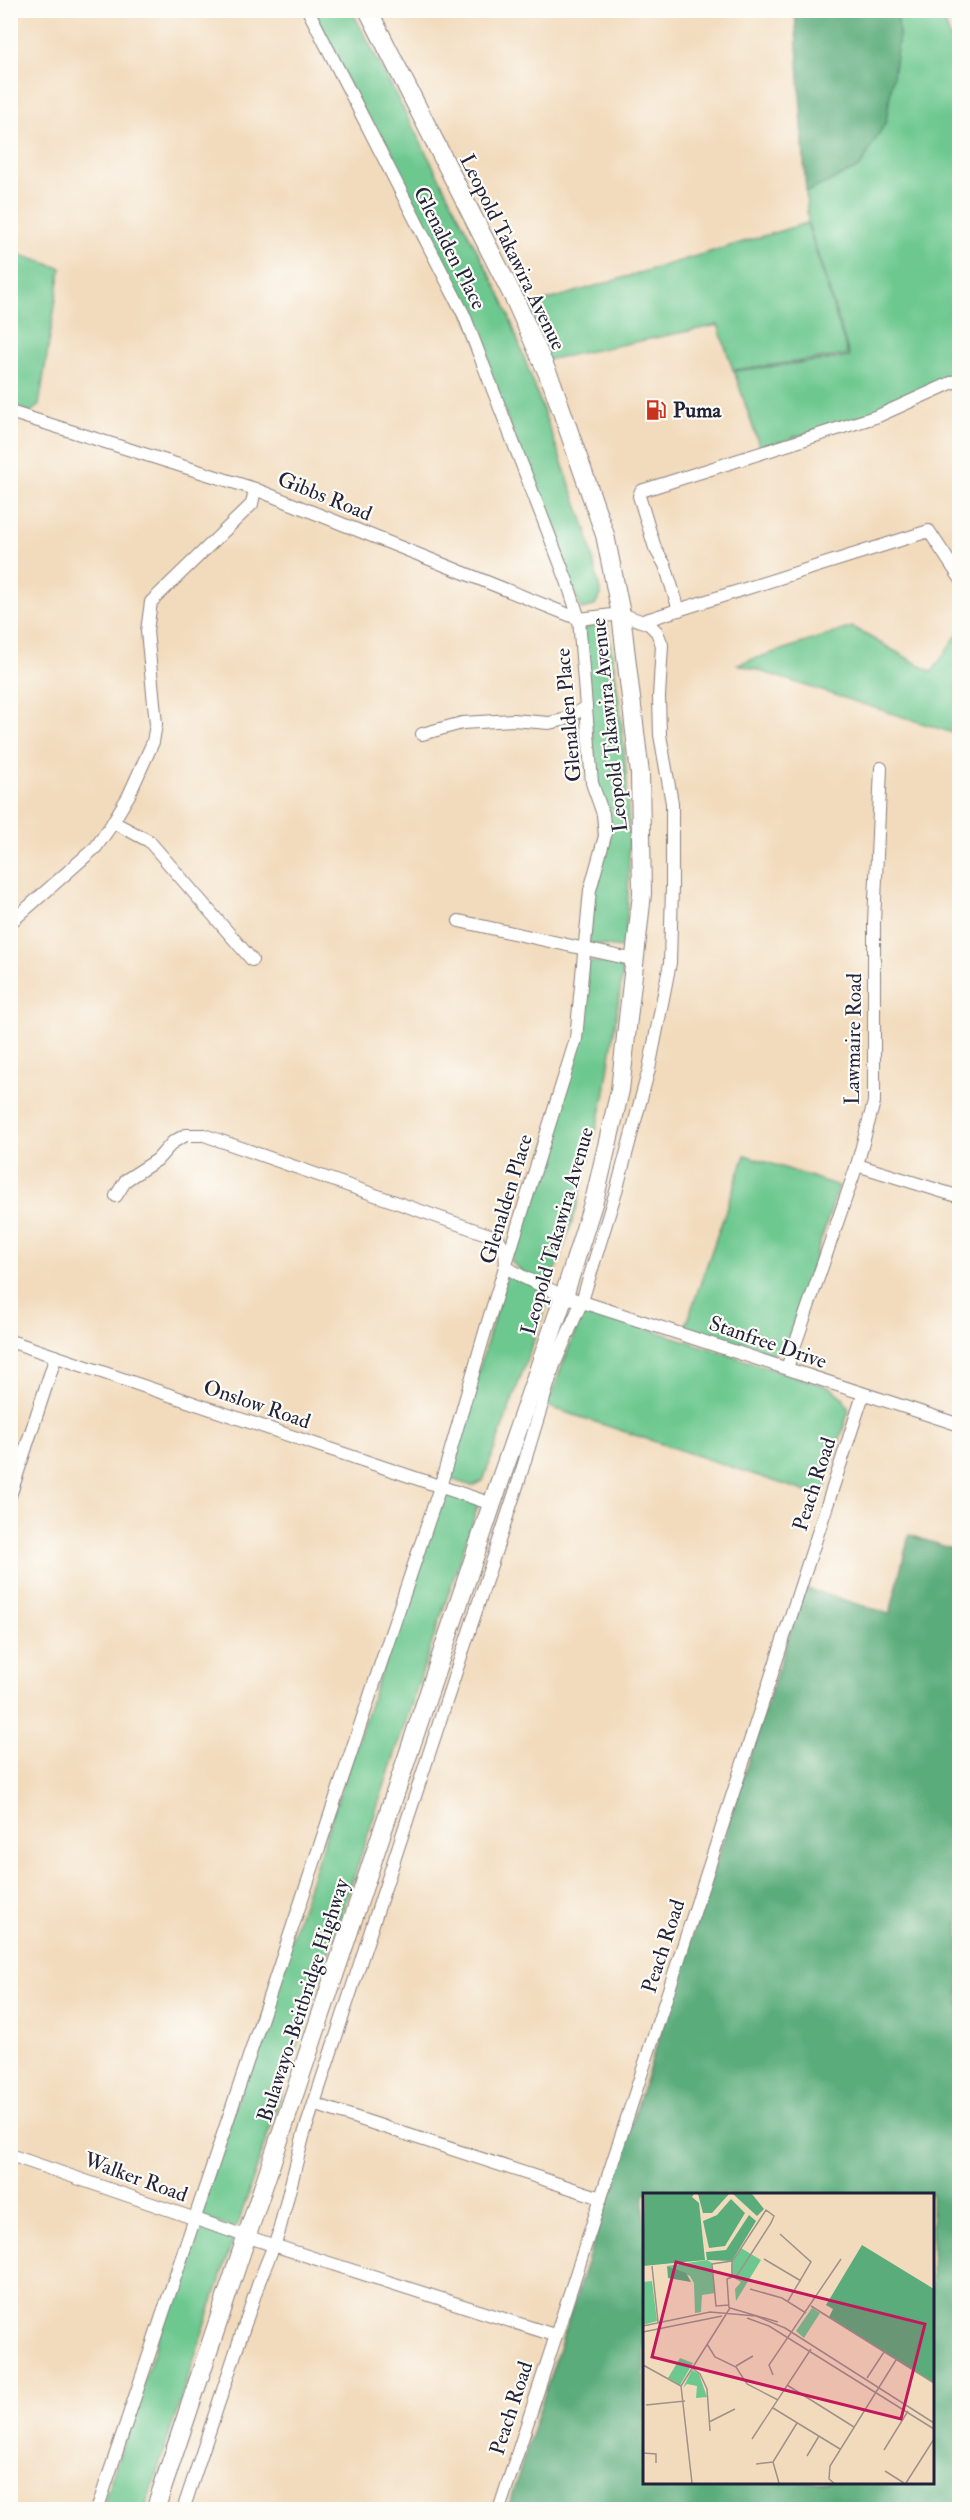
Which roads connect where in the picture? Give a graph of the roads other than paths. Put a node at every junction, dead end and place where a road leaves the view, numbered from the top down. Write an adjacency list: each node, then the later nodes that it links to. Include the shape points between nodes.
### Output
1 (308, 10): 9 (street, Glenalden Place, via 464,315)
2 (368, 10): 8 (highway, Leopold Takawira Avenue, via 515,300 552,383 605,535)
3 (960, 379): 7 (street, via 878,416 641,491 639,496 655,548 665,565)
4 (10, 412): 5 (street, Gibbs Road)
5 (255, 489): 9 (street, Gibbs Road); 14 (street, via 252,504 152,602 147,631 156,724 153,742)
6 (958, 573): 7 (street, via 929,531)
7 (678, 610): 10 (street)
8 (621, 614): 9 (street, Gibbs Road); 10 (street); 19 (highway, Leopold Takawira Avenue, via 641,798 642,894)
9 (579, 619): 11 (street, Glenalden Place)
10 (643, 621): 24 (street, via 654,628 662,645 660,735 672,803 670,963 649,1069 617,1188)
11 (586, 707): 12 (street, via 549,723 462,723); 17 (street, Glenalden Place, via 592,783 603,814 605,836 590,890)
12 (422, 734)
13 (880, 768): 20 (street, Lawmaire Road, via 873,989 875,1086 871,1118)
14 (113, 822): 16 (street, via 96,848); 18 (street, via 149,841)
15 (459, 921): 17 (street)
16 (10, 923)
17 (586, 950): 19 (street); 23 (street, Glenalden Place, via 576,1039)
18 (252, 960)
19 (635, 960): 24 (highway, Leopold Takawira Avenue, via 620,1090)
20 (857, 1165): 22 (street); 27 (street, Lawmaire Road)
21 (116, 1196): 23 (street, via 126,1180 157,1160 173,1142 186,1135 204,1135 498,1238 505,1250)
22 (960, 1197)
23 (506, 1267): 24 (street, Stanfree Drive); 33 (street, Glenalden Place)
24 (573, 1298): 27 (street, Stanfree Drive); 30 (highway, Leopold Takawira Avenue)
25 (10, 1341): 26 (street, Onslow Road)
26 (56, 1356): 33 (street, Onslow Road); 34 (street)
27 (787, 1368): 28 (street, Stanfree Drive)
28 (863, 1395): 29 (street, Stanfree Drive); 40 (street, Peach Road)
29 (960, 1425)
30 (522, 1442): 31 (highway, Leopold Takawira Avenue); 32 (street)
31 (502, 1472): 32 (street); 35 (highway, Leopold Takawira Avenue)
32 (519, 1480): 37 (street)
33 (440, 1487): 35 (street, Onslow Road); 41 (street, Glenalden Place)
34 (10, 1496)
35 (492, 1504): 36 (highway, Bulawayo-Beitbridge Highway)
36 (441, 1654): 37 (street); 42 (highway, Bulawayo-Beitbridge Highway)
37 (453, 1676): 38 (street)
38 (314, 2104): 40 (street); 43 (street)
39 (10, 2155): 41 (street, Walker Road)
40 (601, 2198): 44 (street, Peach Road)
41 (195, 2219): 42 (street, Walker Road); 45 (street, Glenalden Place)
42 (248, 2237): 43 (street, Walker Road); 46 (highway, Bulawayo-Beitbridge Highway)
43 (274, 2245): 44 (street, Walker Road); 47 (street)
44 (554, 2335): 48 (street, Peach Road)
45 (97, 2510)
46 (155, 2510)
47 (183, 2510)
48 (499, 2510)

